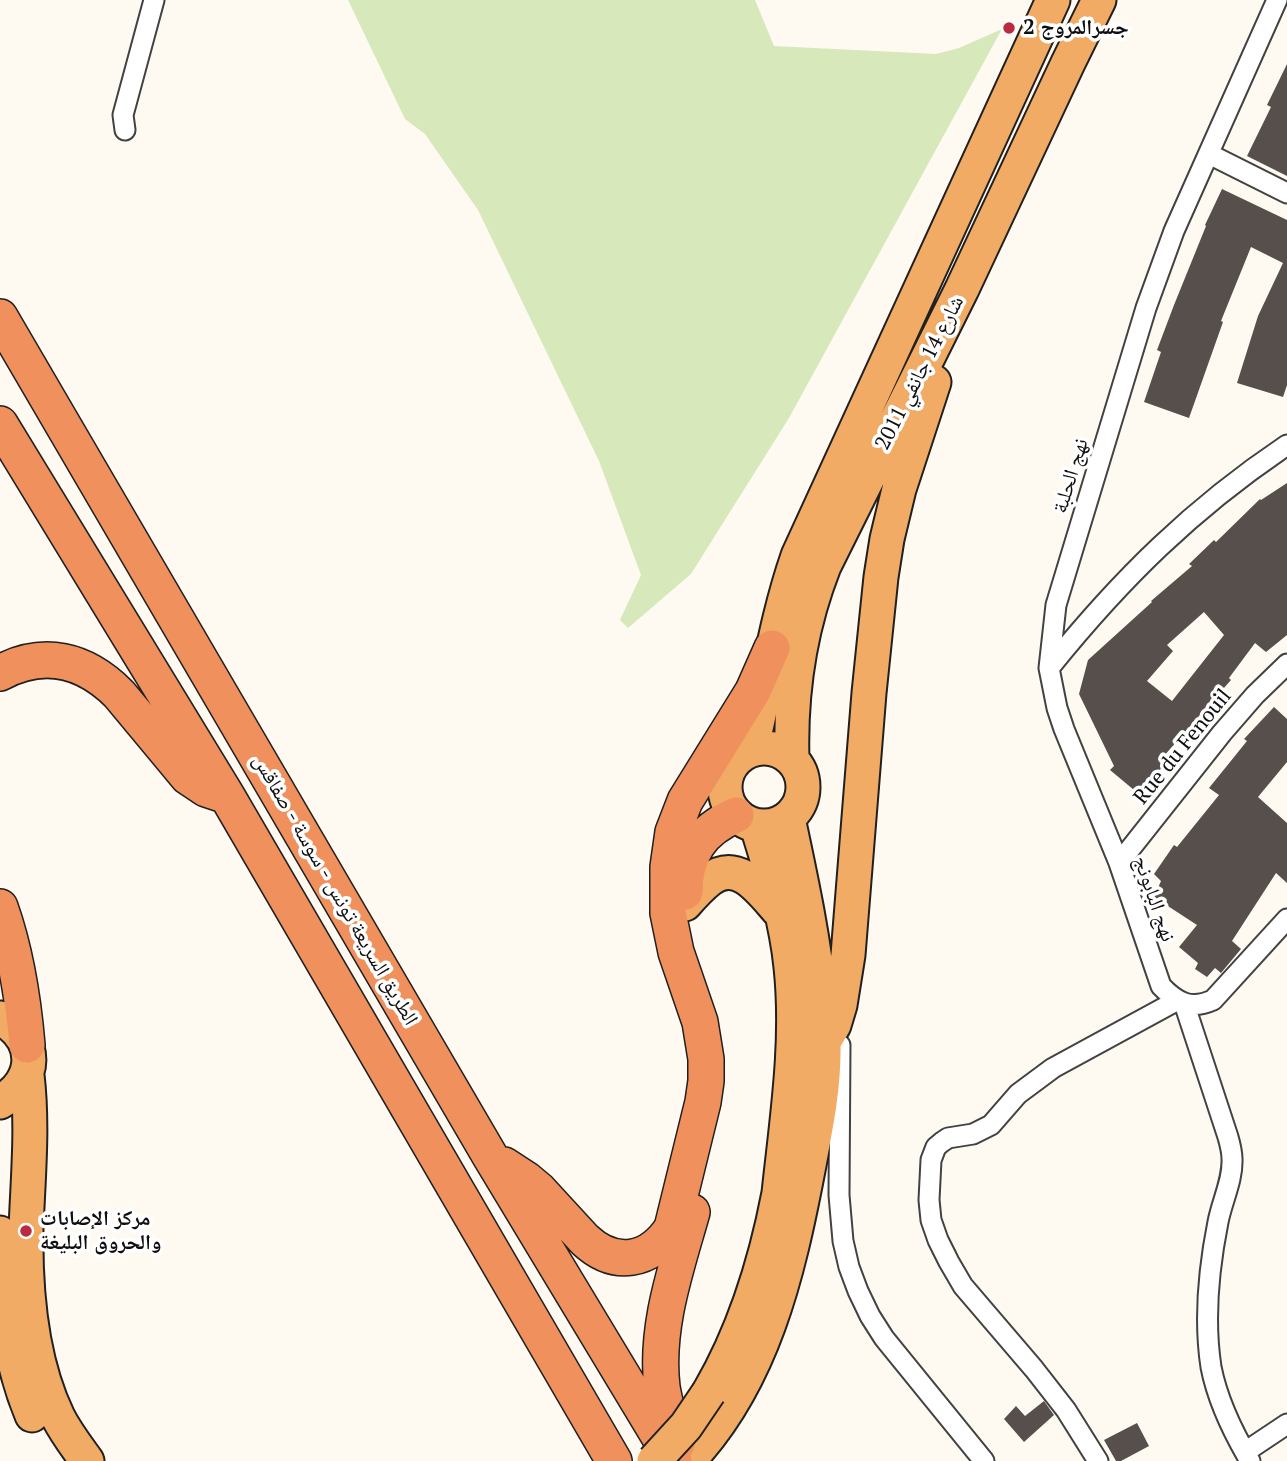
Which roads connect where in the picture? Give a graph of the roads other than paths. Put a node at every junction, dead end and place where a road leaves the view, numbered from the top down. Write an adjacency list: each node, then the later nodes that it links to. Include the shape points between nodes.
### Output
1 (154, 0): 5 (street, via 123,116)
2 (1053, 0): 14 (highway, شارع 14 جانفي 2011, via 798,556)
3 (1100, 0): 8 (highway, شارع 14 جانفي 2011)
4 (1277, 0): 6 (street, نهج الحلبة)
5 (125, 130)
6 (1209, 154): 7 (street); 12 (street, نهج الحلبة, via 1146,308)
7 (1287, 193)
8 (962, 289): 19 (highway, شارع 14 جانفي 2011, via 814,592 804,626 793,705); 28 (highway, via 887,539)
9 (0, 317): 33 (highway, الطريق السريعة تونس - سوسة - صفاقس)
10 (0, 424): 20 (highway)
11 (1287, 445): 13 (street, via 1195,514)
12 (1056, 606): 13 (street, via 1070,617); 16 (street, نهج الحلبة)
13 (1088, 620): 16 (street)
14 (772, 648): 18 (highway, شارع 14 جانفي 2011); 33 (highway, via 747,701 685,801 673,832 669,923 700,1022 706,1081 665,1239 632,1258 606,1255 584,1240 527,1180)
15 (1287, 664): 22 (street, Rue du Fenouil, via 1222,733)
16 (1049, 668): 22 (street, نهج البابونج, via 1064,729)
17 (0, 673): 20 (highway, via 29,661 46,660 93,673 119,694 188,777)
18 (751, 750): 19 (highway, via 773,749); 21 (highway, via 727,773 725,796 729,806)
19 (792, 760): 21 (highway, شارع 14 جانفي 2011, via 803,784 797,808)
20 (227, 796): 40 (highway)
21 (760, 820): 23 (highway, via 723,821 694,849 685,874); 25 (highway); 30 (highway, via 799,867 817,965)
22 (1119, 863): 27 (street, نهج البابونج, via 1161,986)
23 (685, 904): 25 (highway, via 712,877 738,874 751,880); 43 (highway, via 718,1022 723,1067 718,1111 661,1343 662,1388)
24 (0, 907): 31 (highway, via 18,969)
25 (783, 916): 35 (highway, via 794,1028 779,1193)
26 (1287, 919): 27 (street, via 1213,1000 1201,1005)
27 (1181, 1002): 37 (street, via 1232,1160 1218,1221 1208,1332 1219,1396); 46 (street, via 1054,1068 1018,1094 991,1125 948,1138 936,1147 931,1160 931,1220 949,1262 963,1286 1066,1410)
28 (840, 1005): 30 (highway); 45 (street, via 839,1195 849,1267 884,1338)
29 (0, 1018): 31 (highway, via 15,1028)
30 (824, 1042): 35 (highway, via 817,1125 788,1260 752,1369)
31 (27, 1060): 32 (highway, via 22,1084); 39 (highway, via 26,1231 33,1332 51,1402)
32 (0, 1102)
33 (491, 1156): 42 (highway, الطريق السريعة تونس - سوسة - صفاقس)
34 (0, 1233): 38 (highway, via 16,1369 34,1419)
35 (717, 1404): 41 (highway, bridge, via 686,1426); 44 (highway, via 709,1438)
36 (1287, 1424): 37 (street)
37 (1247, 1456)
38 (60, 1461)
39 (87, 1461)
40 (614, 1461)
41 (654, 1461)
42 (674, 1461)
43 (682, 1461)
44 (688, 1461)
45 (984, 1461)
46 (1098, 1461)

